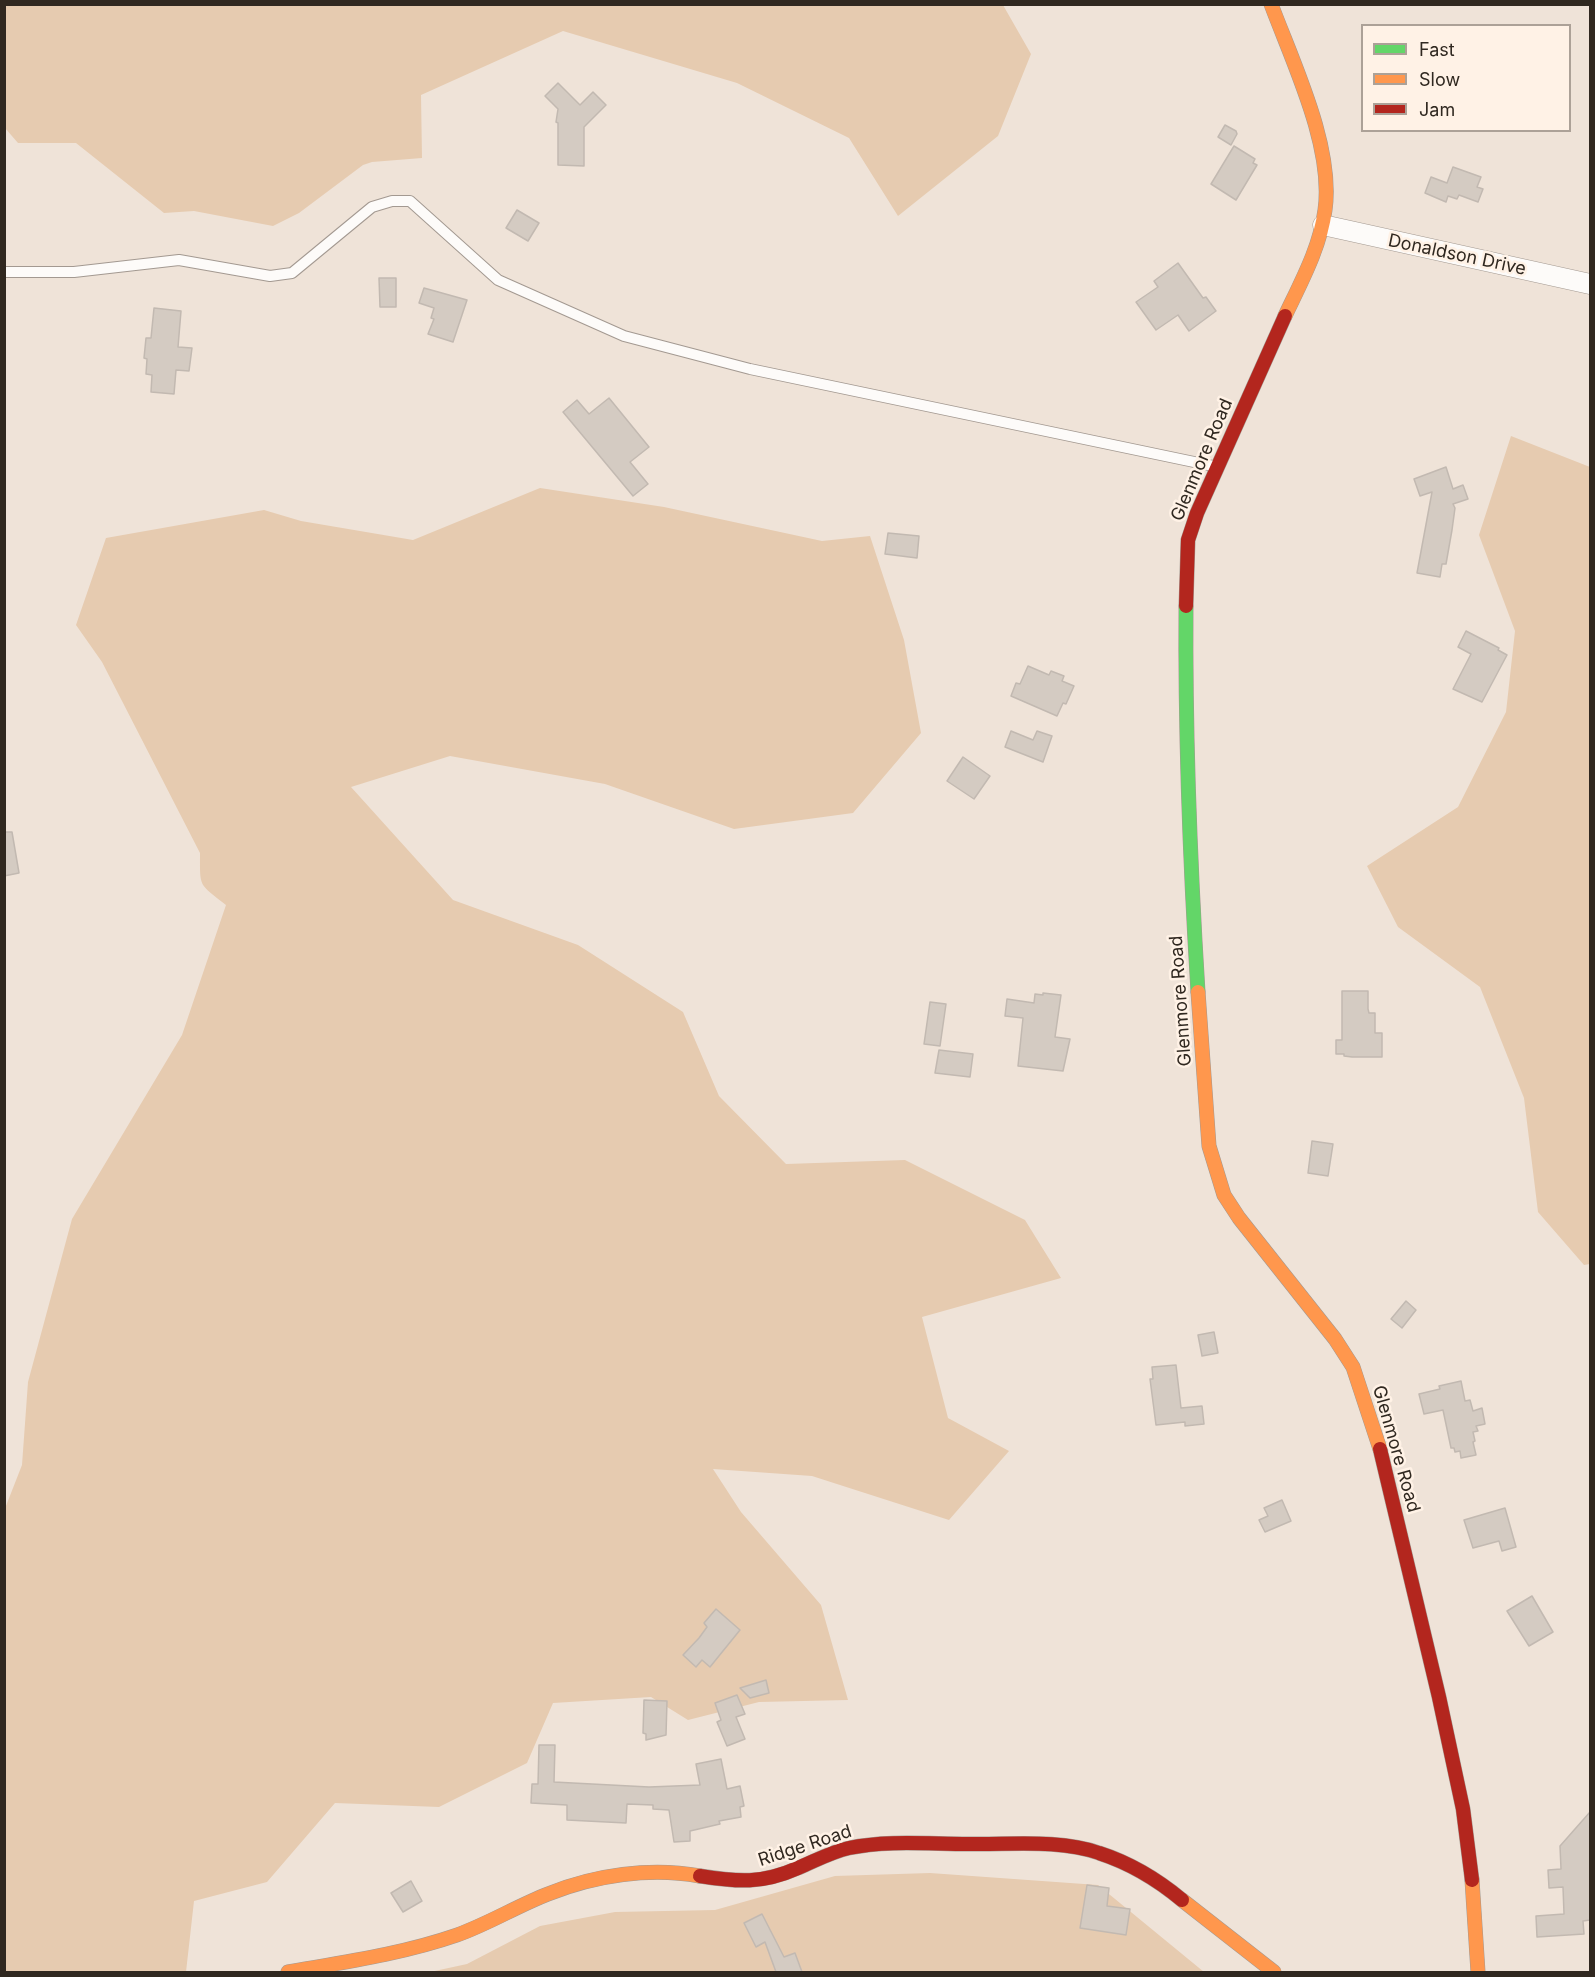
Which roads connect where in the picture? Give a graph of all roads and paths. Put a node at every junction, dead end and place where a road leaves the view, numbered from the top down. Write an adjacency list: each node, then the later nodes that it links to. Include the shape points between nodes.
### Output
1 (1271, 4): 2 (street, Glenmore Road, via 1319,142 1327,197)
2 (1323, 225): 4 (street, Donaldson Drive); 5 (street, Glenmore Road)
3 (4, 272): 5 (lane, via 74,272 179,260 270,276 291,273 372,207 410,201 498,280 624,336 750,369)
4 (1590, 284)
5 (1218, 467): 8 (street, Glenmore Road, via 1188,540 1185,604 1192,897 1209,1146 1224,1195 1335,1339 1353,1367 1367,1405 1387,1474 1463,1809 1471,1861)
6 (288, 1972): 7 (street, Ridge Road, via 416,1948 461,1934 577,1884 656,1873 756,1881 837,1852 887,1844 1063,1845 1098,1852 1161,1883)
7 (1274, 1972)
8 (1478, 1972)

